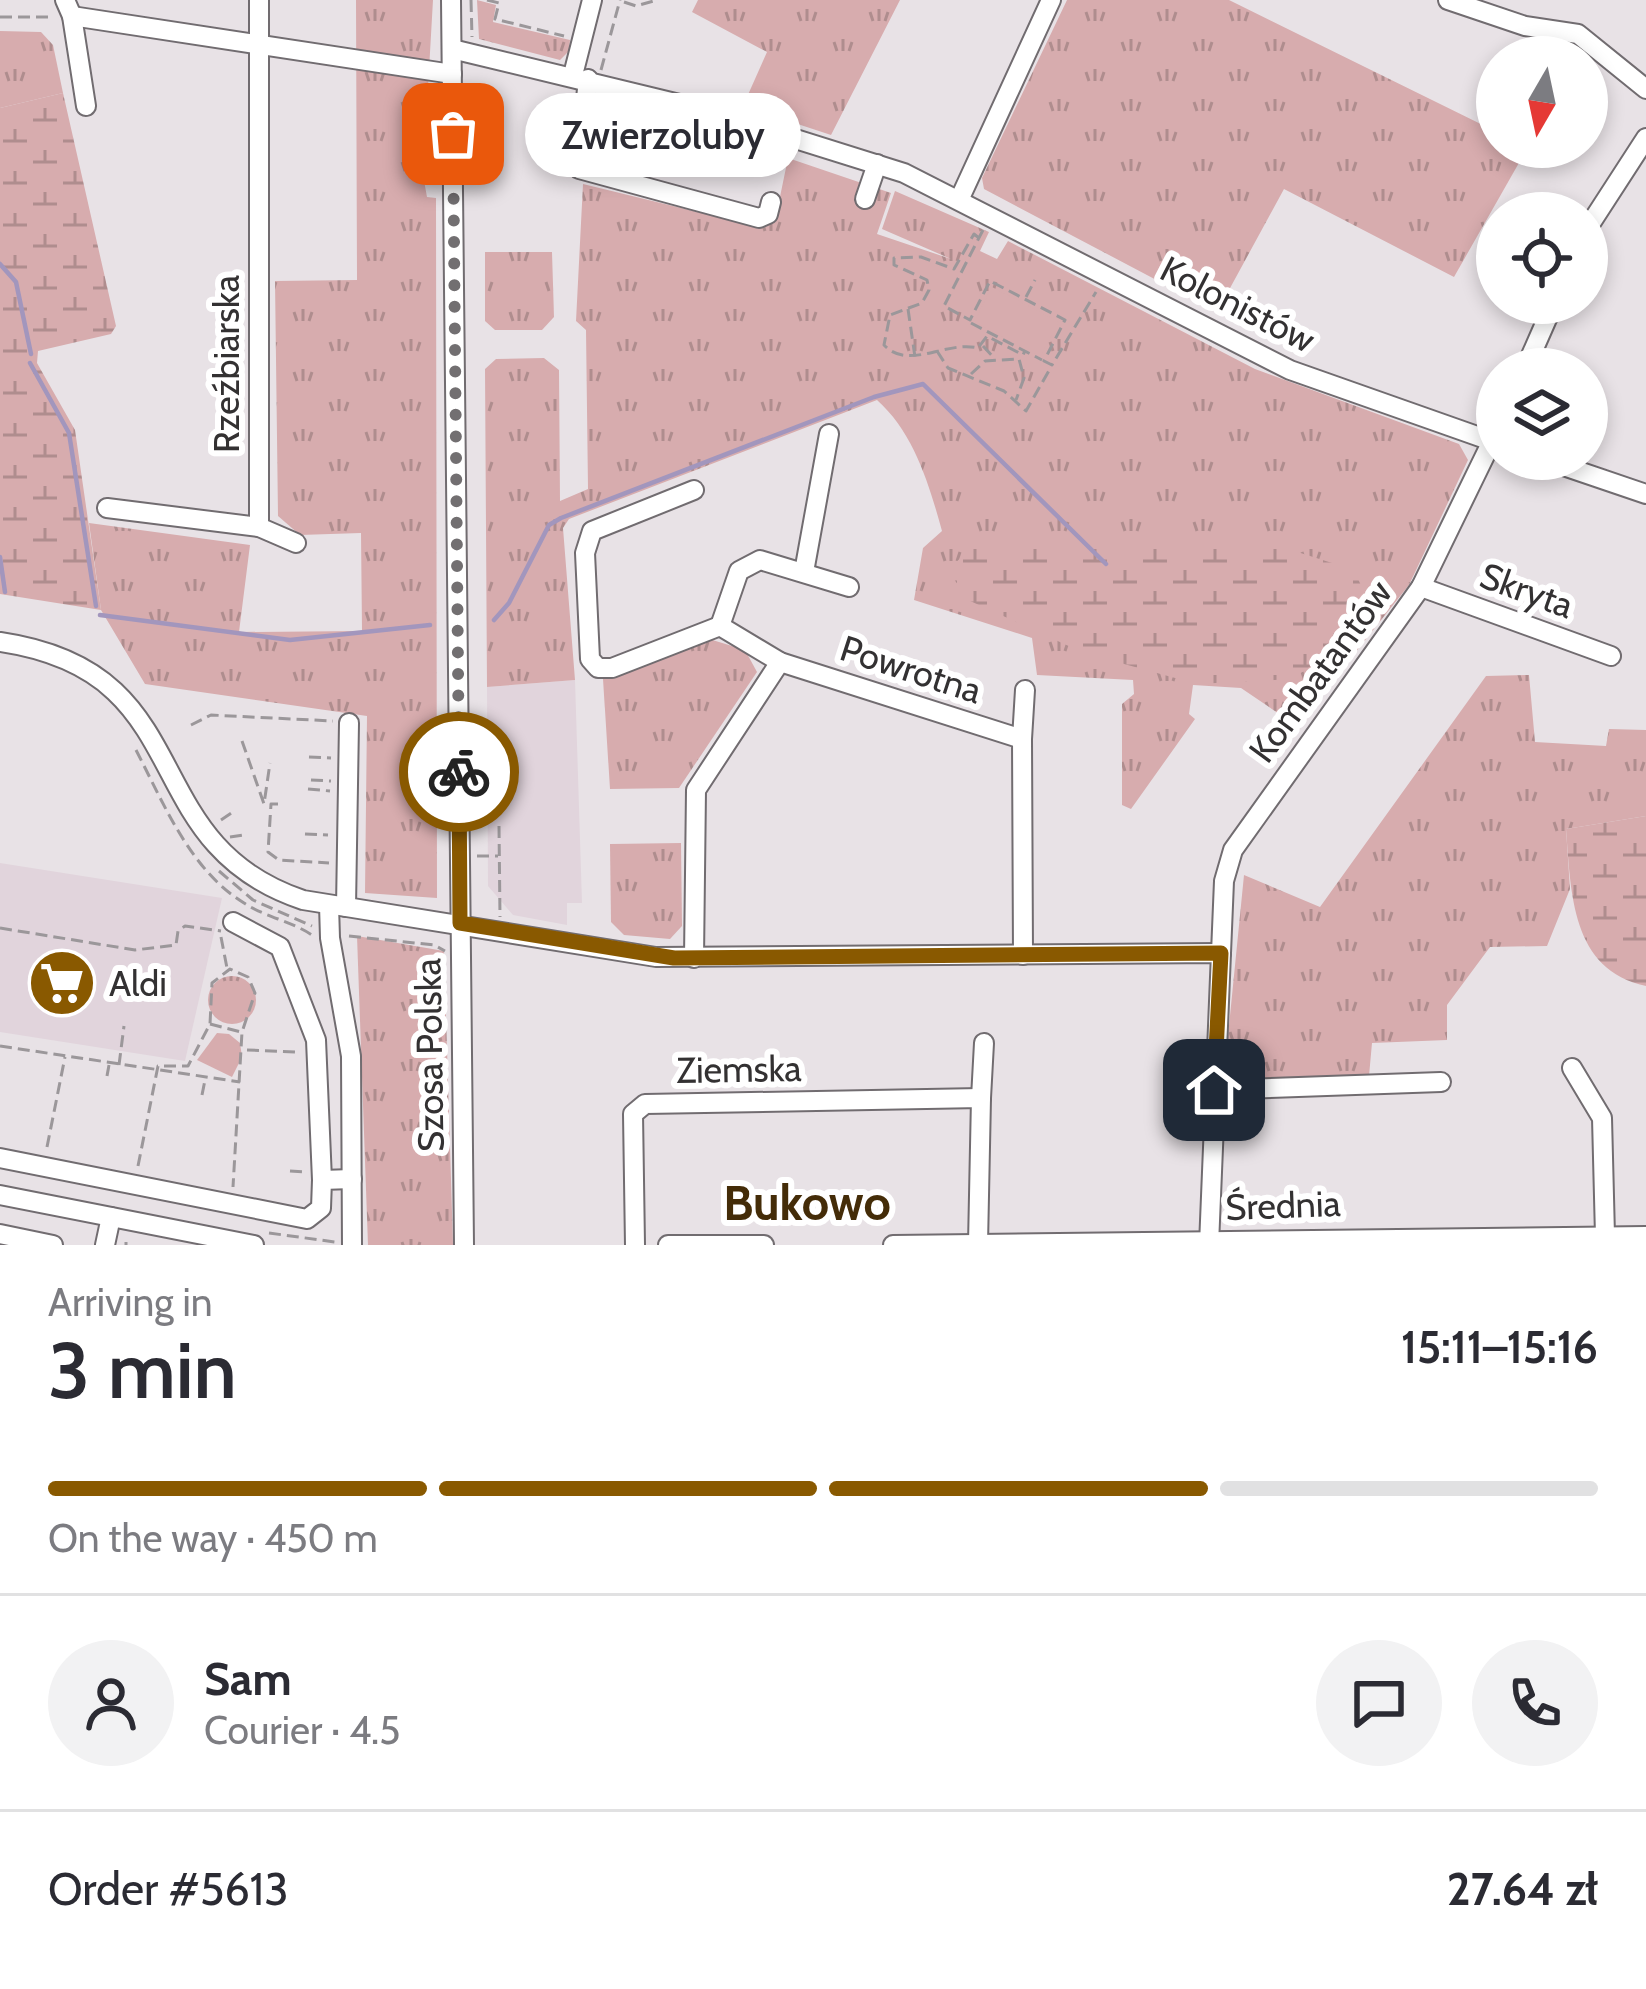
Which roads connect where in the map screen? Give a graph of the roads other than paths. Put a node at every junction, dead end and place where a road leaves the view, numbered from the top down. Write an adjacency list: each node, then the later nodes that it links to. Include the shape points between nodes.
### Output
1 (259, 0): 7 (street, Rzeźbiarska)
2 (451, 0): 8 (street, Szosa Polska)
3 (592, 0): 10 (street)
4 (1051, 0): 16 (street)
5 (1448, 0): 11 (street, via 1578,34)
6 (69, 8): 7 (street); 12 (street)
7 (258, 46): 9 (street); 26 (street, Rzeźbiarska)
8 (452, 49): 9 (street, Szosa Polska); 10 (street, Kolonistów)
9 (452, 74): 39 (street, Szosa Polska)
10 (580, 77): 14 (street, Kolonistów); 18 (street, via 579,169 759,218)
11 (1646, 89)
12 (86, 106)
13 (1646, 138): 15 (street)
14 (877, 164): 16 (street, Kolonistów); 17 (street)
15 (1608, 197)
16 (961, 198): 19 (street, Kolonistów, via 1290,370)
17 (866, 199)
18 (771, 202)
19 (1476, 432)
20 (829, 434): 28 (street)
21 (1476, 476): 30 (street, Kombatantów)
22 (1605, 480): 24 (street)
23 (694, 490): 31 (street, via 592,531 585,553 590,659 612,668)
24 (1646, 494)
25 (106, 508): 26 (street)
26 (259, 526): 27 (street)
27 (296, 543)
28 (804, 572): 29 (street); 31 (street, via 760,560 743,566)
29 (849, 587)
30 (1421, 587): 33 (street, Skryta); 41 (street, Kombatantów, via 1233,850)
31 (720, 626): 34 (street, Powrotna)
32 (0, 642): 38 (street, via 59,654 104,678 141,719 190,815 217,849 270,888)
33 (1611, 656)
34 (780, 662): 37 (street, Powrotna); 43 (street, via 697,790)
35 (1025, 690): 37 (street, Powrotna)
36 (345, 722): 38 (street)
37 (1022, 740): 42 (street, Powrotna)
38 (337, 906): 39 (street); 44 (street, via 329,928)
39 (460, 923): 43 (street, via 636,956); 68 (street, Szosa Polska)
40 (228, 927): 45 (street, via 280,947)
41 (1221, 953): 42 (street); 49 (street, Kombatantów)
42 (1023, 955): 43 (street)
43 (694, 958)
44 (342, 1001): 45 (street); 53 (street)
45 (307, 1012): 54 (street, via 318,1049)
46 (984, 1043): 50 (street)
47 (1572, 1068): 59 (street, via 1602,1118)
48 (1442, 1082): 49 (street)
49 (1214, 1090): 61 (street, Kombatantów)
50 (981, 1097): 64 (street); 69 (street, Ziemska, via 645,1104 633,1114)
51 (0, 1157): 52 (street)
52 (65, 1171): 54 (street, via 313,1217); 56 (street)
53 (352, 1179): 54 (street); 67 (street)
54 (322, 1180)
55 (0, 1195): 56 (street)
56 (58, 1206): 57 (street)
57 (111, 1217): 65 (street); 66 (street)
58 (0, 1234): 62 (street)
59 (1606, 1236): 60 (street, Średnia); 61 (street, Średnia)
60 (1641, 1239)
61 (1209, 1243): 64 (street, Średnia)
62 (42, 1244)
63 (714, 1244): 70 (street); 71 (street)
64 (978, 1244): 73 (street, Średnia)
65 (106, 1245)
66 (254, 1245)
67 (352, 1245)
68 (464, 1245)
69 (635, 1245)
70 (668, 1245)
71 (764, 1245)
72 (893, 1245): 73 (street, Średnia)
73 (963, 1245)

